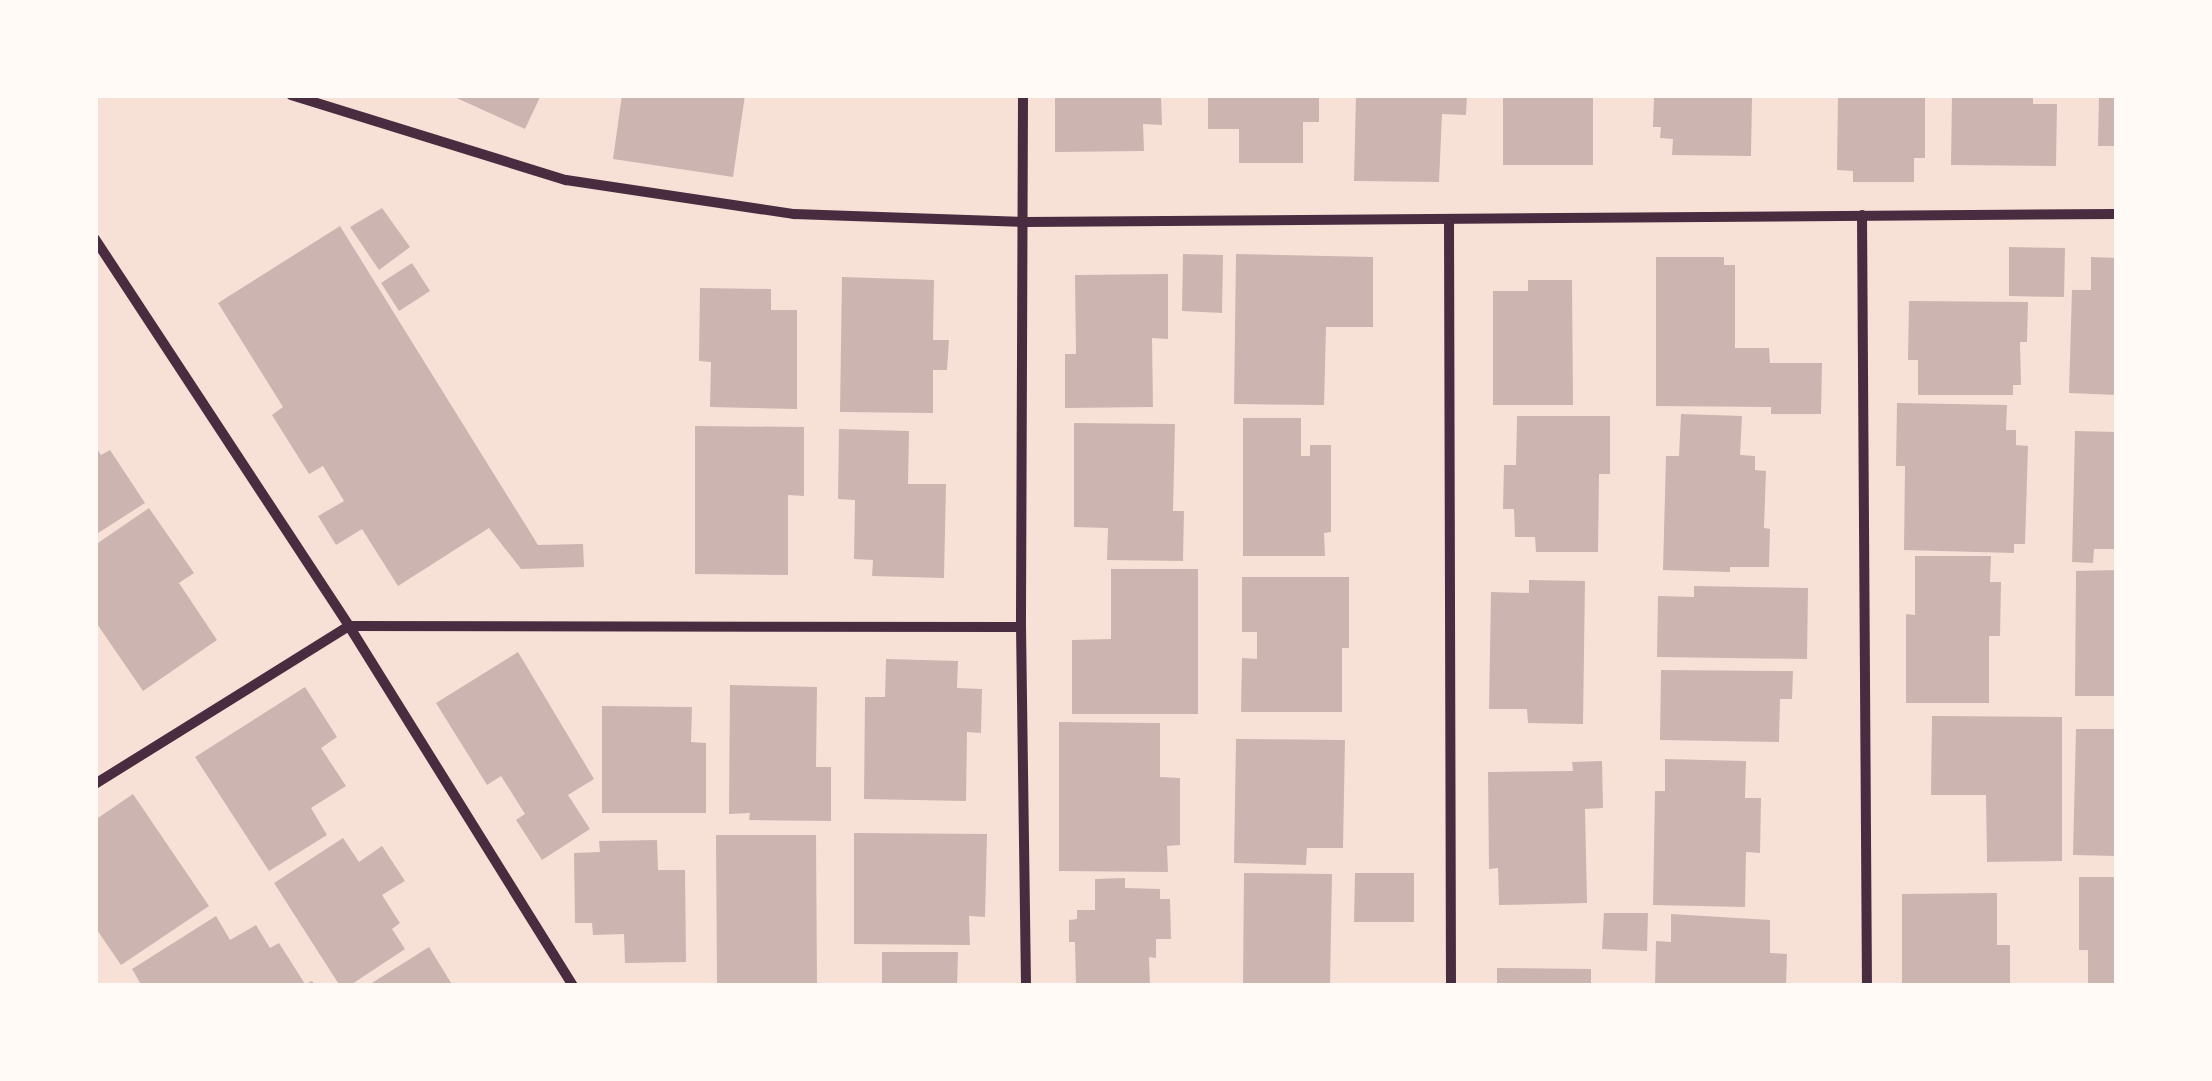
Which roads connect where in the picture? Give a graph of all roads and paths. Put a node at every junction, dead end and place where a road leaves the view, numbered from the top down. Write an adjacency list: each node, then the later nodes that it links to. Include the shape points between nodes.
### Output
1 (291, 95): 6 (street, via 486,158 605,187 794,214)
2 (1023, 95): 6 (street)
3 (1862, 214): 4 (street); 5 (street); 14 (street)
4 (2117, 214)
5 (1448, 221): 6 (street); 13 (street)
6 (1025, 222): 9 (street)
7 (95, 240): 8 (street)
8 (349, 626): 9 (street); 10 (street); 11 (street)
9 (1021, 627): 12 (street)
10 (95, 784)
11 (573, 986)
12 (1026, 986)
13 (1451, 986)
14 (1867, 986)

